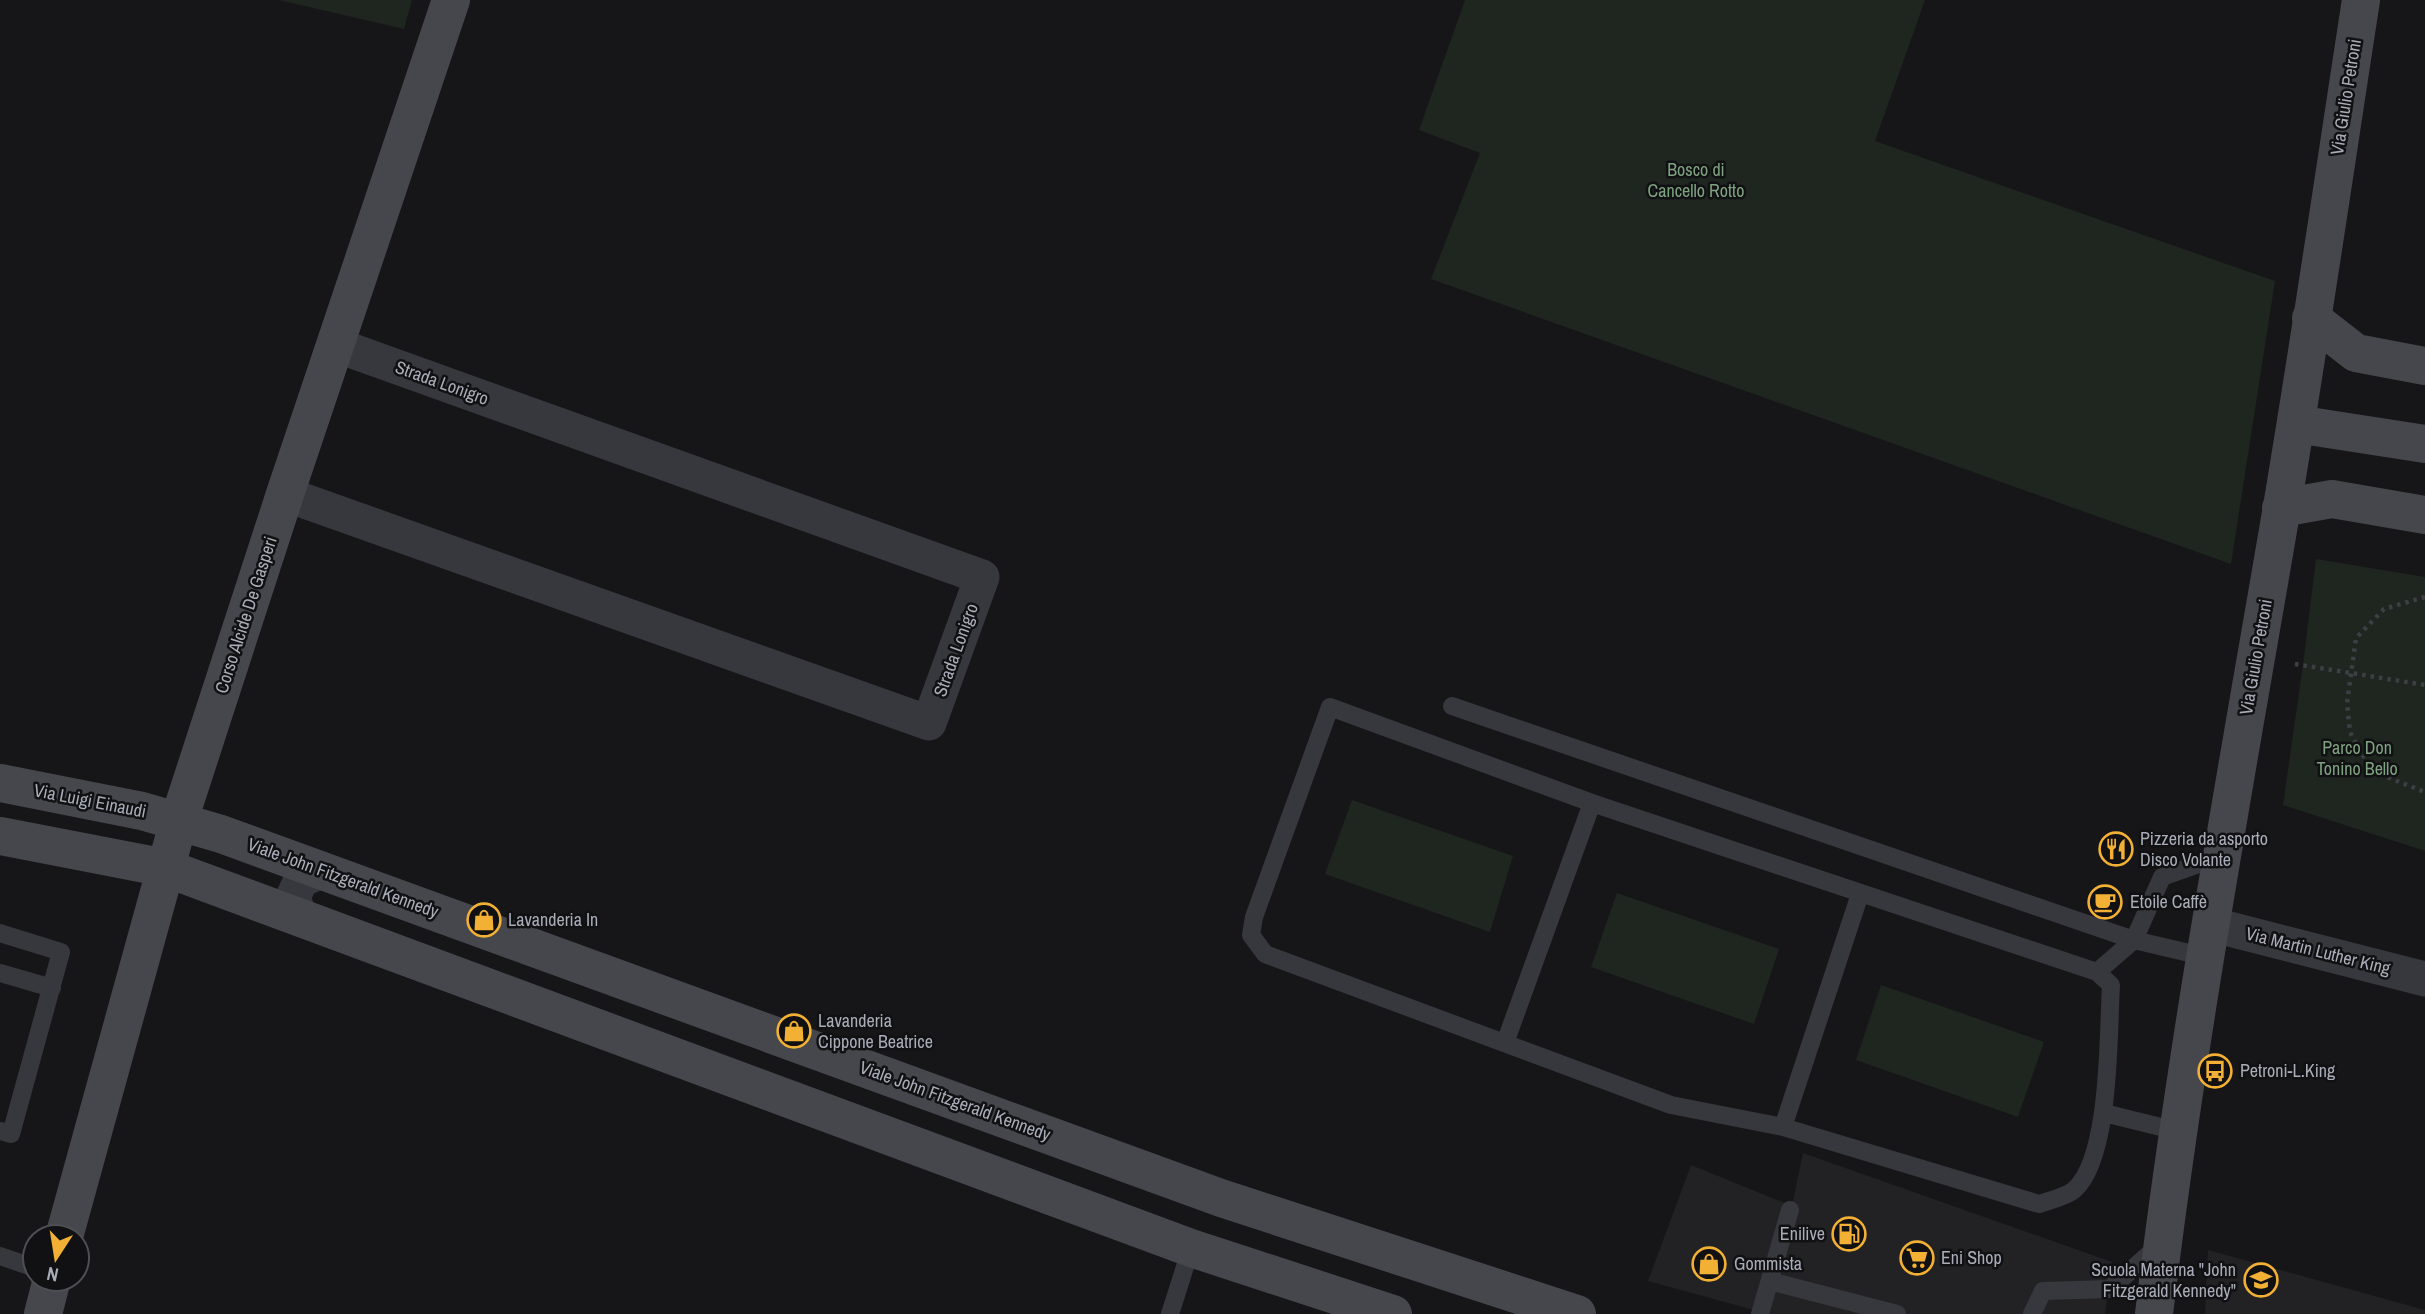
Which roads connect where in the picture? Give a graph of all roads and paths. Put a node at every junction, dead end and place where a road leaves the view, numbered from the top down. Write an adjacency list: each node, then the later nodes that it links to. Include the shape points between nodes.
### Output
1 (451, 0): 4 (main road, Corso Alcide De Gasperi)
2 (2361, 0): 3 (main road, Via Giulio Petroni)
3 (2311, 318): 5 (main road, via 2356,353); 6 (main road, Via Giulio Petroni)
4 (337, 345): 8 (main road, Corso Alcide De Gasperi); 8 (street, Strada Lonigro, via 982,577 929,723)
5 (2425, 366)
6 (2295, 424): 7 (main road); 9 (main road, Via Giulio Petroni)
7 (2425, 444)
8 (285, 494): 19 (main road, Corso Alcide De Gasperi)
9 (2281, 508): 10 (main road, via 2332,499); 21 (main road, Via Giulio Petroni)
10 (2425, 515)
11 (2425, 597): 13 (path, via 2384,609 2356,638)
12 (2294, 664): 13 (path)
13 (2350, 672): 14 (path); 17 (path, via 2350,732 2362,755 2387,777)
14 (2425, 685)
15 (1452, 706): 27 (lane)
16 (0, 783): 19 (main road, Via Luigi Einaudi)
17 (2425, 792)
18 (1591, 803): 24 (lane); 33 (lane); 33 (lane, via 1330,708 1258,904 1251,935 1265,954)
19 (179, 820): 22 (main road, Corso Alcide De Gasperi); 23 (main road, Viale John Fitzgerald Kennedy)
20 (0, 836): 22 (main road)
21 (2221, 856): 27 (lane, via 2162,877); 28 (main road, Via Giulio Petroni)
22 (166, 868): 25 (main road); 39 (main road, Corso Alcide De Gasperi)
23 (321, 871): 25 (street, via 301,880 294,894); 49 (main road, Viale John Fitzgerald Kennedy, via 1221,1198)
24 (1860, 894): 29 (lane); 35 (lane)
25 (300, 917): 41 (main road)
26 (0, 933): 32 (lane, via 61,952)
27 (2134, 940): 28 (lane); 29 (lane)
28 (2208, 940): 31 (street, Via Martin Luther King); 37 (main road, Via Giulio Petroni)
29 (2097, 972): 34 (lane, via 2111,985)
30 (0, 973): 32 (lane)
31 (2425, 979)
32 (52, 988): 36 (lane, via 10,1134)
33 (1505, 1043): 35 (lane, via 1671,1105)
34 (2104, 1113): 35 (lane, via 2091,1166 2074,1190 2039,1204); 37 (lane)
35 (1783, 1126)
36 (0, 1131)
37 (2177, 1131): 40 (main road, Via Giulio Petroni)
38 (1790, 1210): 44 (lane)
39 (68, 1223)
40 (2162, 1242): 52 (lane, via 2110,1289 2043,1291); 53 (main road, Via Giulio Petroni)
41 (1191, 1248): 47 (lane); 48 (main road)
42 (0, 1256): 43 (lane)
43 (21, 1263)
44 (1770, 1281): 50 (lane); 51 (lane)
45 (48, 1293): 46 (main road)
46 (43, 1314)
47 (1170, 1314)
48 (1393, 1314)
49 (1577, 1314)
50 (1760, 1314)
51 (1897, 1314)
52 (2032, 1314)
53 (2154, 1314)

